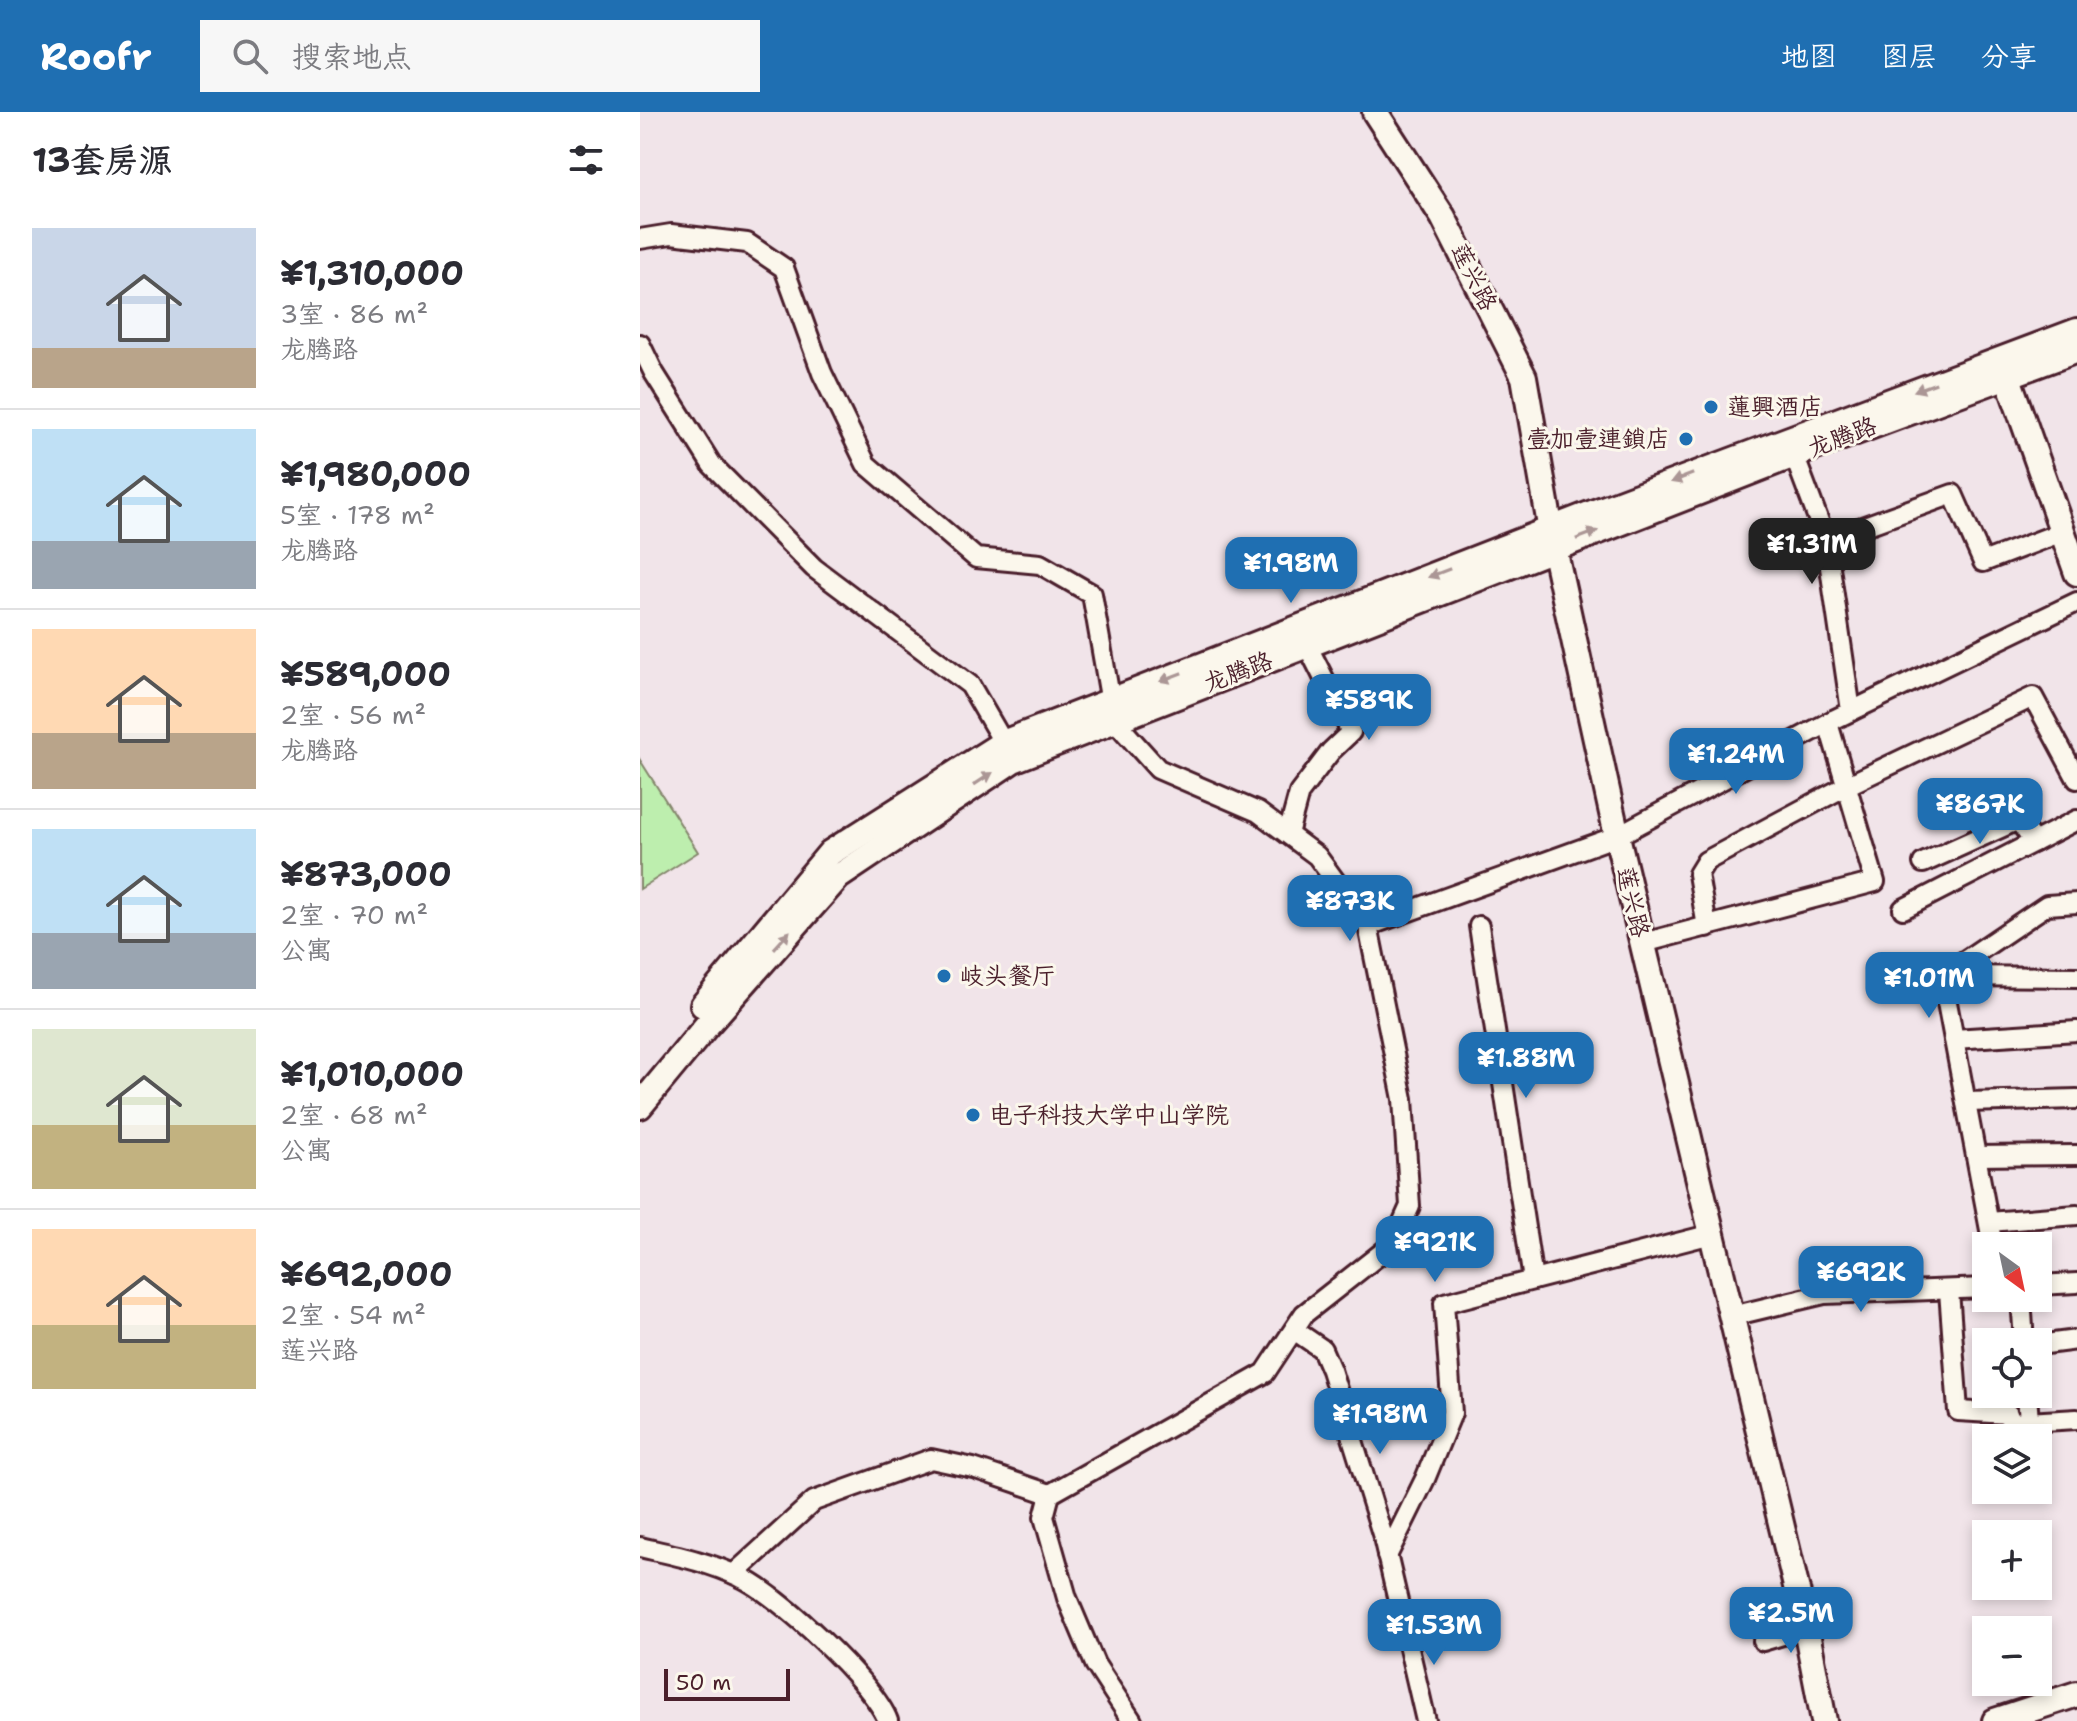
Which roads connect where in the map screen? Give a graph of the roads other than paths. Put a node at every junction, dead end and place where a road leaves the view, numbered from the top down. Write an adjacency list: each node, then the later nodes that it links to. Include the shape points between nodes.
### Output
1 (1375, 112): 3 (street, 莲兴路)
2 (1396, 112): 3 (street)
3 (1392, 138): 11 (street, 莲兴路, via 1443,217 1524,377)
4 (640, 239): 16 (street, via 671,234 747,243 784,268 822,373 866,464 976,558 1040,564 1092,594)
5 (2077, 331): 8 (street, 龙腾路)
6 (640, 344): 19 (street, via 712,465 814,568 970,685)
7 (2077, 350): 8 (street, 龙腾路)
8 (2006, 366): 9 (street, 龙腾路); 10 (street); 11 (street, 龙腾路, one-way to 11)
9 (1794, 455): 11 (street, 龙腾路, one-way to 9); 12 (street)
10 (2062, 532): 12 (street, via 1983,562 1953,494); 13 (street)
11 (1552, 539): 15 (street, 龙腾路); 16 (street, 龙腾路, one-way to 16); 24 (street, 莲兴路)
12 (1826, 540): 17 (street)
13 (2077, 573)
14 (2077, 602): 17 (street)
15 (1307, 645): 16 (street, 龙腾路); 23 (street, via 1351,732 1299,793)
16 (1112, 710): 19 (street, 龙腾路); 23 (street, via 1158,769 1258,812)
17 (1851, 711): 18 (street)
18 (1828, 723): 21 (street); 24 (street)
19 (1008, 751): 37 (street, 龙腾路, via 830,853); 40 (street, 龙腾路, one-way to 19, via 838,877)
20 (2077, 779): 21 (street, via 2033,697)
21 (1846, 786): 31 (street, via 1706,861 1698,874); 31 (street, via 1875,882)
22 (2077, 820): 25 (street)
23 (1288, 834): 29 (street, via 1317,856)
24 (1617, 836): 29 (street); 32 (street, 莲兴路)
25 (2034, 842): 26 (street, via 2018,820); 28 (street)
26 (1923, 863)
27 (2077, 903): 33 (street, via 2047,905)
28 (1903, 909)
29 (1368, 926): 53 (street, via 1403,1099 1410,1206 1393,1244 1304,1314)
30 (1479, 926): 47 (street)
31 (1707, 927): 32 (street)
32 (1643, 943): 46 (street, 莲兴路)
33 (1942, 976): 34 (street); 36 (street)
34 (2077, 977)
35 (2077, 1031): 36 (street)
36 (1954, 1039): 39 (street)
37 (640, 1080)
38 (2077, 1099): 39 (street)
39 (1966, 1102): 42 (street)
40 (640, 1106)
41 (2077, 1155): 42 (street)
42 (1976, 1156): 44 (street)
43 (2077, 1215): 44 (street)
44 (1989, 1222): 45 (street)
45 (1991, 1232)
46 (1712, 1234): 47 (street); 52 (street, 莲兴路)
47 (1533, 1280): 61 (street, via 1444,1303 1452,1413)
48 (2077, 1283): 49 (street)
49 (2052, 1284)
50 (1972, 1289): 51 (street)
51 (1949, 1291): 52 (street, via 1824,1294); 58 (street, via 1958,1411 2008,1414 2010,1423)
52 (1732, 1316): 63 (street, 莲兴路)
53 (1294, 1330): 59 (street, via 1265,1373); 61 (street, via 1322,1349)
54 (2077, 1340): 55 (street)
55 (2052, 1343)
56 (2028, 1408): 58 (street)
57 (2077, 1419): 58 (street)
58 (2029, 1422)
59 (1050, 1494): 62 (street, via 931,1459 814,1501); 67 (street, via 1044,1517 1067,1598 1095,1664)
60 (640, 1547): 62 (street)
61 (1387, 1556): 68 (street)
62 (734, 1574): 66 (street, via 789,1609 866,1685)
63 (1806, 1628): 64 (street); 69 (street, 莲兴路)
64 (1763, 1641)
65 (2077, 1694): 70 (street)
66 (888, 1721)
67 (1132, 1721)
68 (1426, 1721)
69 (1824, 1721)
70 (1995, 1721)

